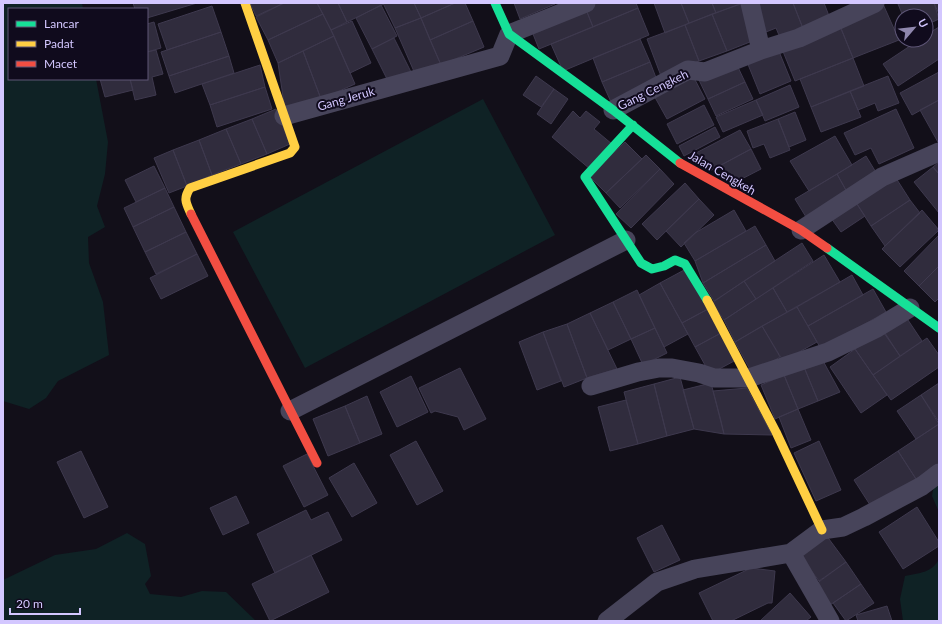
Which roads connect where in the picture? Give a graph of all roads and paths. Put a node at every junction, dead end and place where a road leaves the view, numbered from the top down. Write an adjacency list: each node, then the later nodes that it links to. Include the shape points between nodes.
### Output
1 (245, 3): 10 (street)
2 (495, 3): 7 (street, Jalan Cengkeh)
3 (586, 3): 7 (street)
4 (750, 3): 8 (street)
5 (875, 3): 6 (street, Gang Cengkeh)
6 (848, 9): 8 (street, Gang Cengkeh, via 799,38)
7 (509, 34): 9 (street, Jalan Cengkeh); 10 (street, Gang Jeruk, via 500,56)
8 (761, 50): 9 (street, Gang Cengkeh, via 704,72 688,70)
9 (613, 110): 11 (street, Jalan Cengkeh)
10 (284, 116): 19 (street, via 294,140 295,147 290,153 190,188 185,196 185,202)
11 (633, 125): 13 (street, Jalan Cengkeh, via 687,168); 14 (street, via 585,175)
12 (939, 152): 13 (street, via 882,177)
13 (800, 230): 15 (street, Jalan Cengkeh)
14 (626, 240): 17 (street, via 641,263 652,269 676,260 685,264); 19 (street)
15 (910, 308): 16 (street, Jalan Cengkeh); 17 (street, via 877,328 828,352)
16 (939, 328)
17 (749, 378): 18 (street, via 714,378 672,368 659,368); 22 (street)
18 (591, 386)
19 (290, 411): 20 (street)
20 (317, 463)
21 (939, 473): 22 (street, via 922,486 864,518 844,527)
22 (822, 530): 23 (street)
23 (791, 553): 24 (street, via 695,569 657,582); 25 (street)
24 (607, 621)
25 (830, 621)

